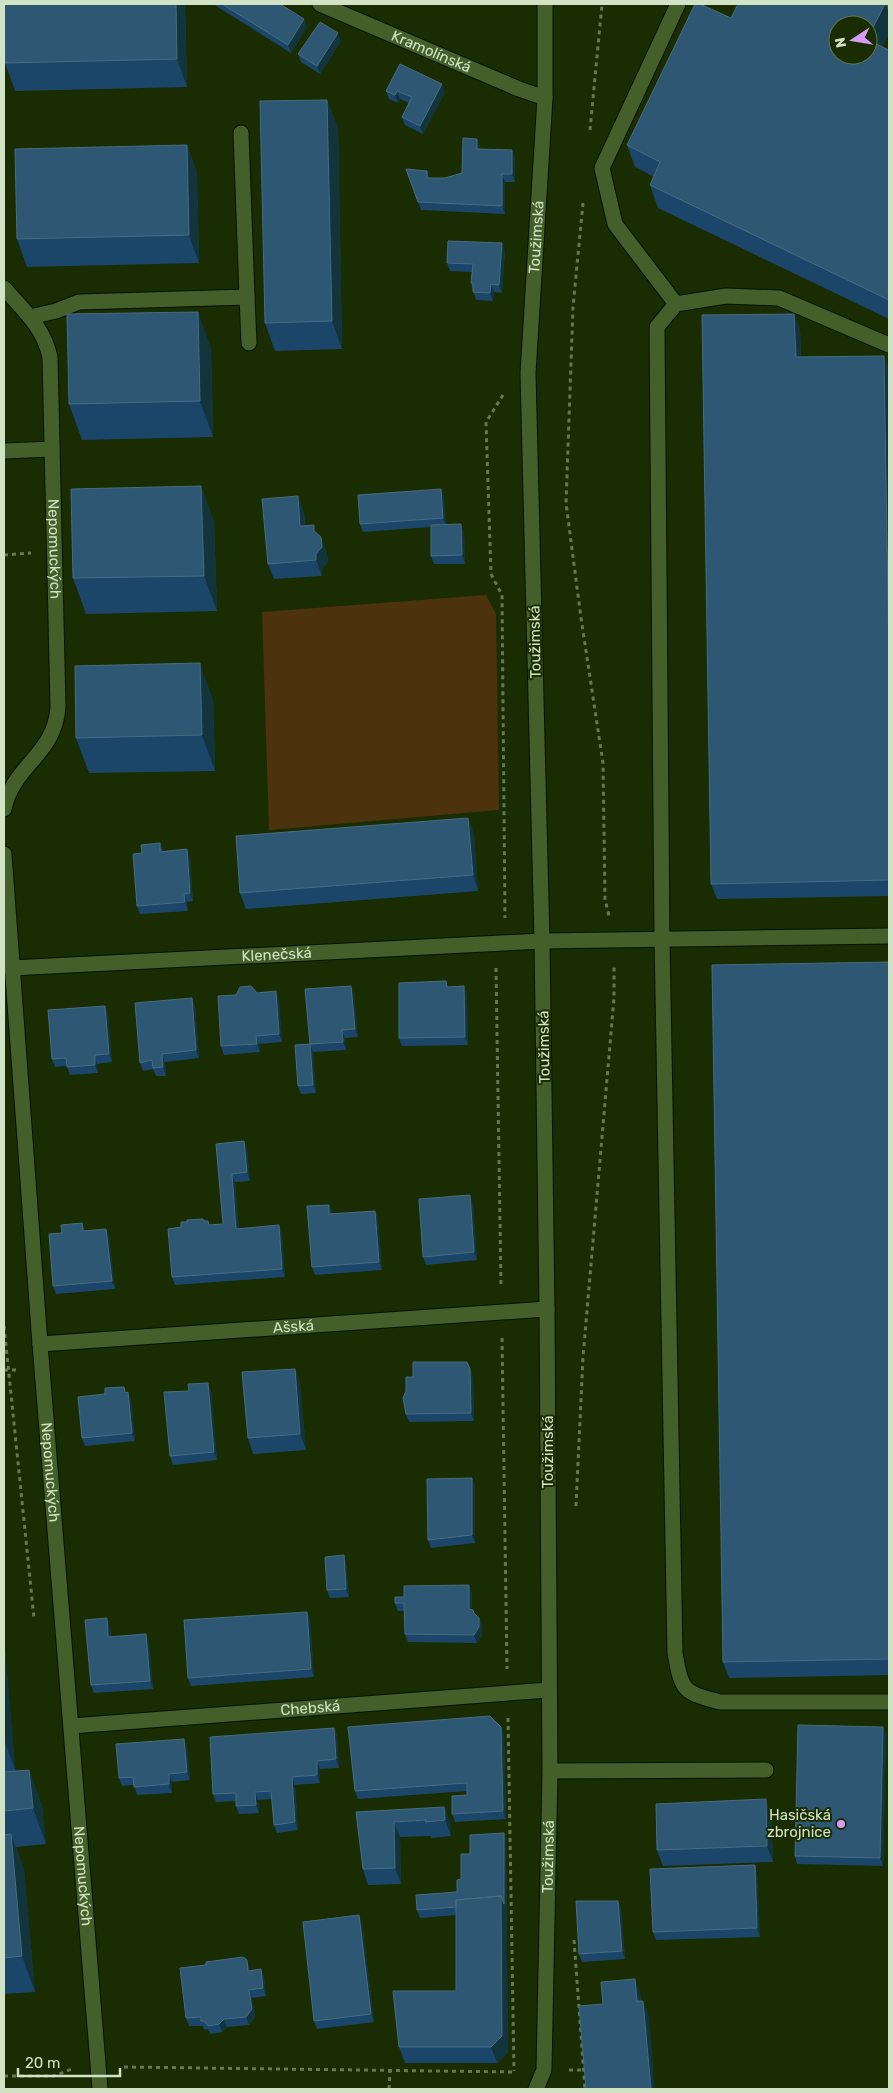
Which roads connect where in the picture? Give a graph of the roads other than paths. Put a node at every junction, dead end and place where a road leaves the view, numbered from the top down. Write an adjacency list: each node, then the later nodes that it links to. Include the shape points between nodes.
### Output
1 (320, 4): 4 (street, Kramolínská)
2 (545, 4): 4 (street, Toužimská)
3 (678, 4): 8 (street, via 602,168 615,224)
4 (545, 98): 18 (street, Toužimská, via 528,373)
5 (241, 133): 7 (street)
6 (4, 288): 9 (street, Nepomuckých)
7 (247, 297): 9 (street, via 79,302); 10 (street)
8 (676, 304): 11 (street, via 726,296 780,298); 17 (street, via 657,327)
9 (30, 317): 12 (street, Nepomuckých, via 47,342 50,357)
10 (249, 343)
11 (889, 345)
12 (52, 449): 13 (street); 14 (street, Nepomuckých, via 57,720 43,750 11,786)
13 (4, 451)
14 (4, 809)
15 (4, 854): 19 (street, Nepomuckých)
16 (889, 936): 17 (street, Klenečská)
17 (662, 939): 18 (street, Klenečská); 23 (street, via 674,1653 680,1682 693,1695 720,1702)
18 (542, 941): 19 (street, Klenečská); 20 (street, Toužimská)
19 (11, 968): 21 (street, Nepomuckých)
20 (547, 1309): 21 (street, Ašská); 22 (street, Toužimská)
21 (40, 1344): 24 (street, Nepomuckých)
22 (549, 1690): 24 (street, Chebská); 26 (street, Toužimská)
23 (889, 1702)
24 (71, 1726): 27 (street, Nepomuckých)
25 (766, 1770): 26 (street)
26 (550, 1771): 28 (street, Toužimská, via 544,2070)
27 (100, 2089)
28 (536, 2089)

